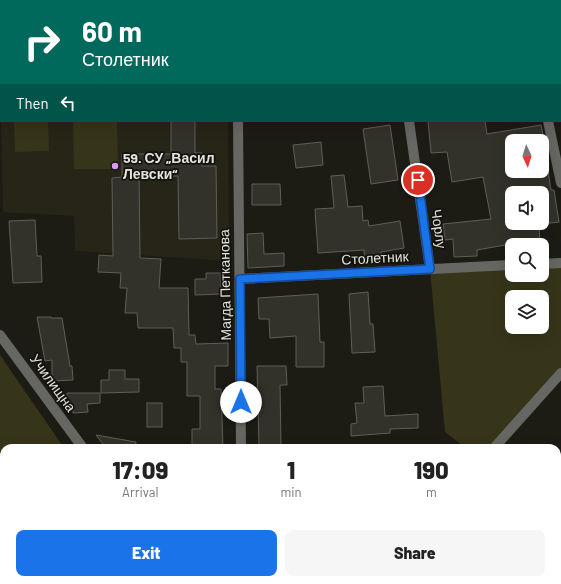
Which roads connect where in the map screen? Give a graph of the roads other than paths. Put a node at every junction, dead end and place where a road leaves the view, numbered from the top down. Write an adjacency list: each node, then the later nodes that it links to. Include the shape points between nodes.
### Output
1 (238, 122): 9 (street, Магда Петканова)
2 (409, 122): 8 (street, Чорлу)
3 (548, 122): 4 (street)
4 (561, 183)
5 (561, 263): 6 (street)
6 (549, 264)
7 (505, 265): 8 (street, Столетник)
8 (430, 269): 9 (street, Столетник)
9 (240, 279): 13 (street, Магда Петканова)
10 (0, 335): 12 (street, Училищна)
11 (561, 373): 14 (street)
12 (81, 444)
13 (241, 444)
14 (498, 444)

